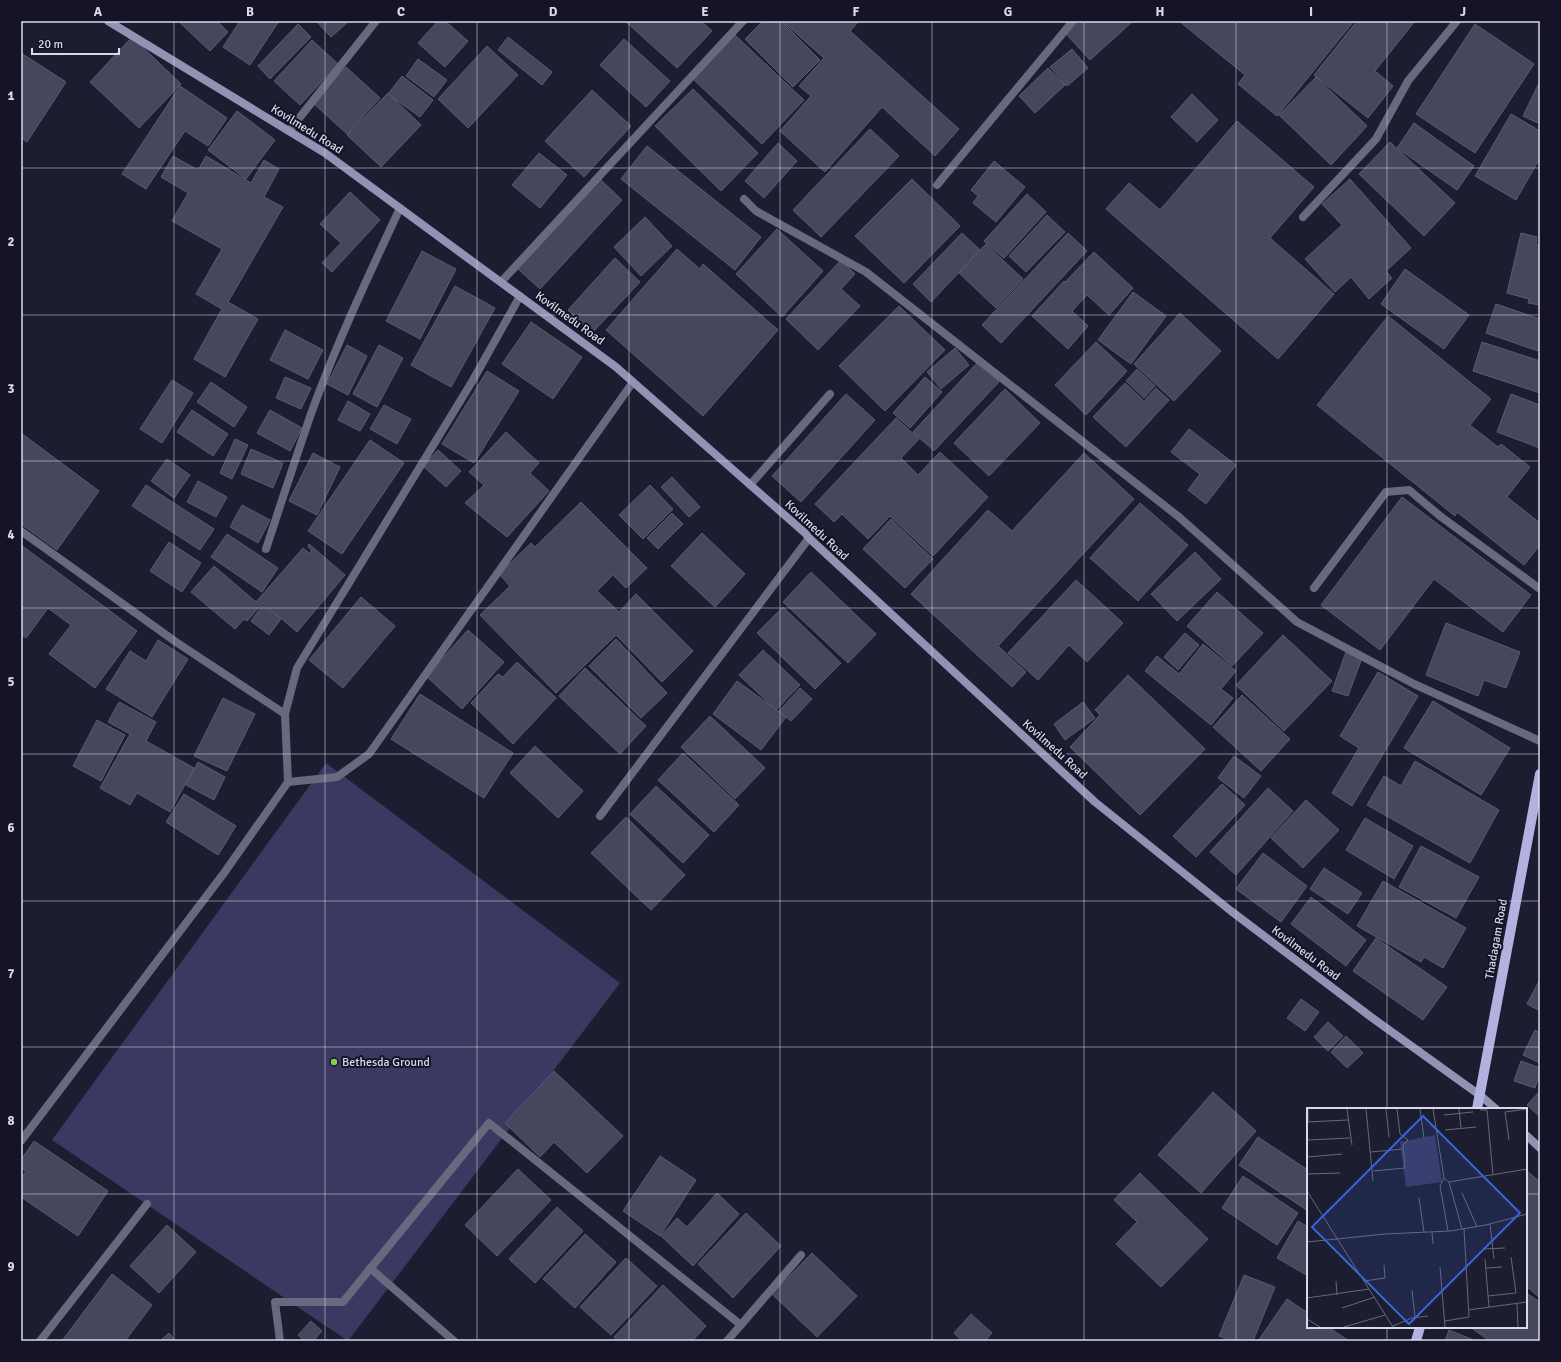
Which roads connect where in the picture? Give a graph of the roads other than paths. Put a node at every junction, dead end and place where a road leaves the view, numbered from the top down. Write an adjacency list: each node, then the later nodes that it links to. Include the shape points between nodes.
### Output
1 (108, 21): 6 (street, Kovilmedu Road)
2 (376, 21): 6 (street)
3 (743, 21): 11 (street)
4 (1073, 21): 7 (street)
5 (1457, 21): 10 (street, via 1408,81 1376,139)
6 (289, 131): 9 (street, Kovilmedu Road, via 325,153)
7 (937, 185)
8 (744, 199): 22 (street, via 756,211 866,272 1179,516 1297,622 1414,684)
9 (400, 208): 11 (street, Kovilmedu Road); 18 (street, via 355,306 321,390)
10 (1303, 217)
11 (501, 282): 12 (street, Kovilmedu Road)
12 (520, 296): 13 (street, Kovilmedu Road); 21 (street, via 473,380 297,668)
13 (633, 382): 15 (street, Kovilmedu Road); 24 (street, via 369,754 338,777)
14 (830, 394): 15 (street)
15 (750, 484): 17 (street, Kovilmedu Road)
16 (21, 531): 21 (street, via 176,642)
17 (809, 538): 25 (street); 26 (street, Kovilmedu Road, via 1095,802 1370,1017)
18 (266, 549)
19 (1314, 588): 20 (street, via 1386,492 1409,490 1440,516)
20 (1540, 589)
21 (285, 714): 24 (street)
22 (1540, 742)
23 (1540, 774): 26 (main road, Thadagam Road)
24 (288, 782): 30 (street, via 224,873)
25 (600, 816)
26 (1481, 1096): 27 (main road, Thadagam Road); 28 (street, Kovilmedu Road)
27 (1477, 1108)
28 (1495, 1108)
29 (1527, 1136): 31 (street)
30 (21, 1141)
31 (1540, 1148)
32 (147, 1204): 37 (street)
33 (801, 1255): 35 (street)
34 (370, 1268): 35 (street, via 489,1123); 38 (street, via 343,1302 275,1302); 39 (street)
35 (741, 1325): 40 (street)
36 (1420, 1328): 41 (main road)
37 (40, 1341)
38 (280, 1341)
39 (454, 1341)
40 (727, 1341)
41 (1416, 1341)

